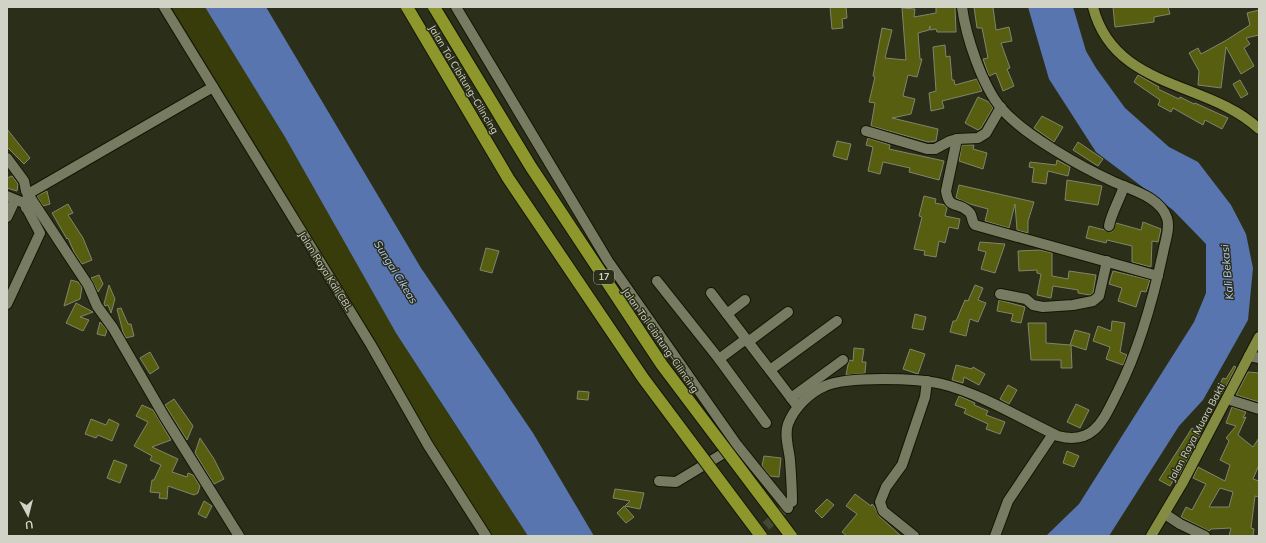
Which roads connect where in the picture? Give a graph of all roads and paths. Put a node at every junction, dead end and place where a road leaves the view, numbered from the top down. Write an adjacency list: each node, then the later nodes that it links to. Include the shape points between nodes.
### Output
1 (164, 7): 7 (street, Jalan Raya Kali CBL)
2 (407, 7): 48 (highway, Jalan Tol Cibitung–Cilincing / 17, bridge, via 508,178 642,378)
3 (434, 7): 49 (highway, Jalan Tol Cibitung–Cilincing / 17, bridge, via 531,167 662,365)
4 (456, 7): 43 (street, via 608,261)
5 (962, 7): 8 (street, via 980,68)
6 (1093, 7): 9 (main road, via 1111,42 1128,60 1161,79 1241,114)
7 (213, 87): 15 (street); 47 (street, Jalan Raya Kali CBL, via 371,345 428,445)
8 (1001, 108): 11 (street, via 986,133 978,138); 13 (street, via 1058,152)
9 (1259, 129)
10 (866, 131): 11 (street, via 927,149 935,149)
11 (957, 139): 20 (street, via 946,191 949,203 968,210 975,225)
12 (7, 158): 15 (street, via 24,181)
13 (1124, 186): 19 (street); 21 (street, via 1156,201 1168,219)
14 (7, 190): 15 (street, via 16,194)
15 (27, 192): 17 (street); 46 (street, via 88,286 97,306 113,328)
16 (11, 198): 17 (street, via 24,203); 18 (street)
17 (26, 208): 26 (street, via 40,233)
18 (7, 217)
19 (1109, 226)
20 (1107, 261): 21 (street); 24 (street, via 1100,296 1093,301 1044,307 1033,305 1026,299)
21 (1158, 276): 42 (street, via 1119,389 1099,425 1089,435 1075,439)
22 (657, 281): 33 (street)
23 (711, 292): 28 (street)
24 (1000, 294)
25 (745, 300): 28 (street)
26 (7, 304)
27 (788, 312): 31 (street)
28 (727, 314): 31 (street)
29 (837, 321): 35 (street)
30 (1259, 336): 32 (main road, Jalan Raya Muara Bakti)
31 (747, 341): 33 (street); 35 (street)
32 (1254, 357): 38 (main road, Jalan Raya Muara Bakti)
33 (719, 359): 41 (street)
34 (843, 360): 37 (street)
35 (770, 370): 37 (street)
36 (927, 381): 39 (street, via 876,380 834,383 814,392); 42 (street, via 971,394); 50 (street, via 925,396 902,465 886,487 880,502 882,511)
37 (791, 398): 39 (street)
38 (1227, 399): 40 (street); 45 (main road, Jalan Raya Muara Bakti)
39 (798, 407): 43 (street, via 788,425 787,433 790,505)
40 (1259, 409)
41 (766, 423)
42 (1053, 434): 51 (street, via 1008,502)
43 (737, 445): 44 (street, via 676,482)
44 (659, 481)
45 (1165, 514): 52 (main road, Jalan Raya Muara Bakti); 53 (street)
46 (239, 536)
47 (486, 536)
48 (761, 536)
49 (791, 536)
50 (914, 536)
51 (995, 536)
52 (1151, 536)
53 (1205, 536)

